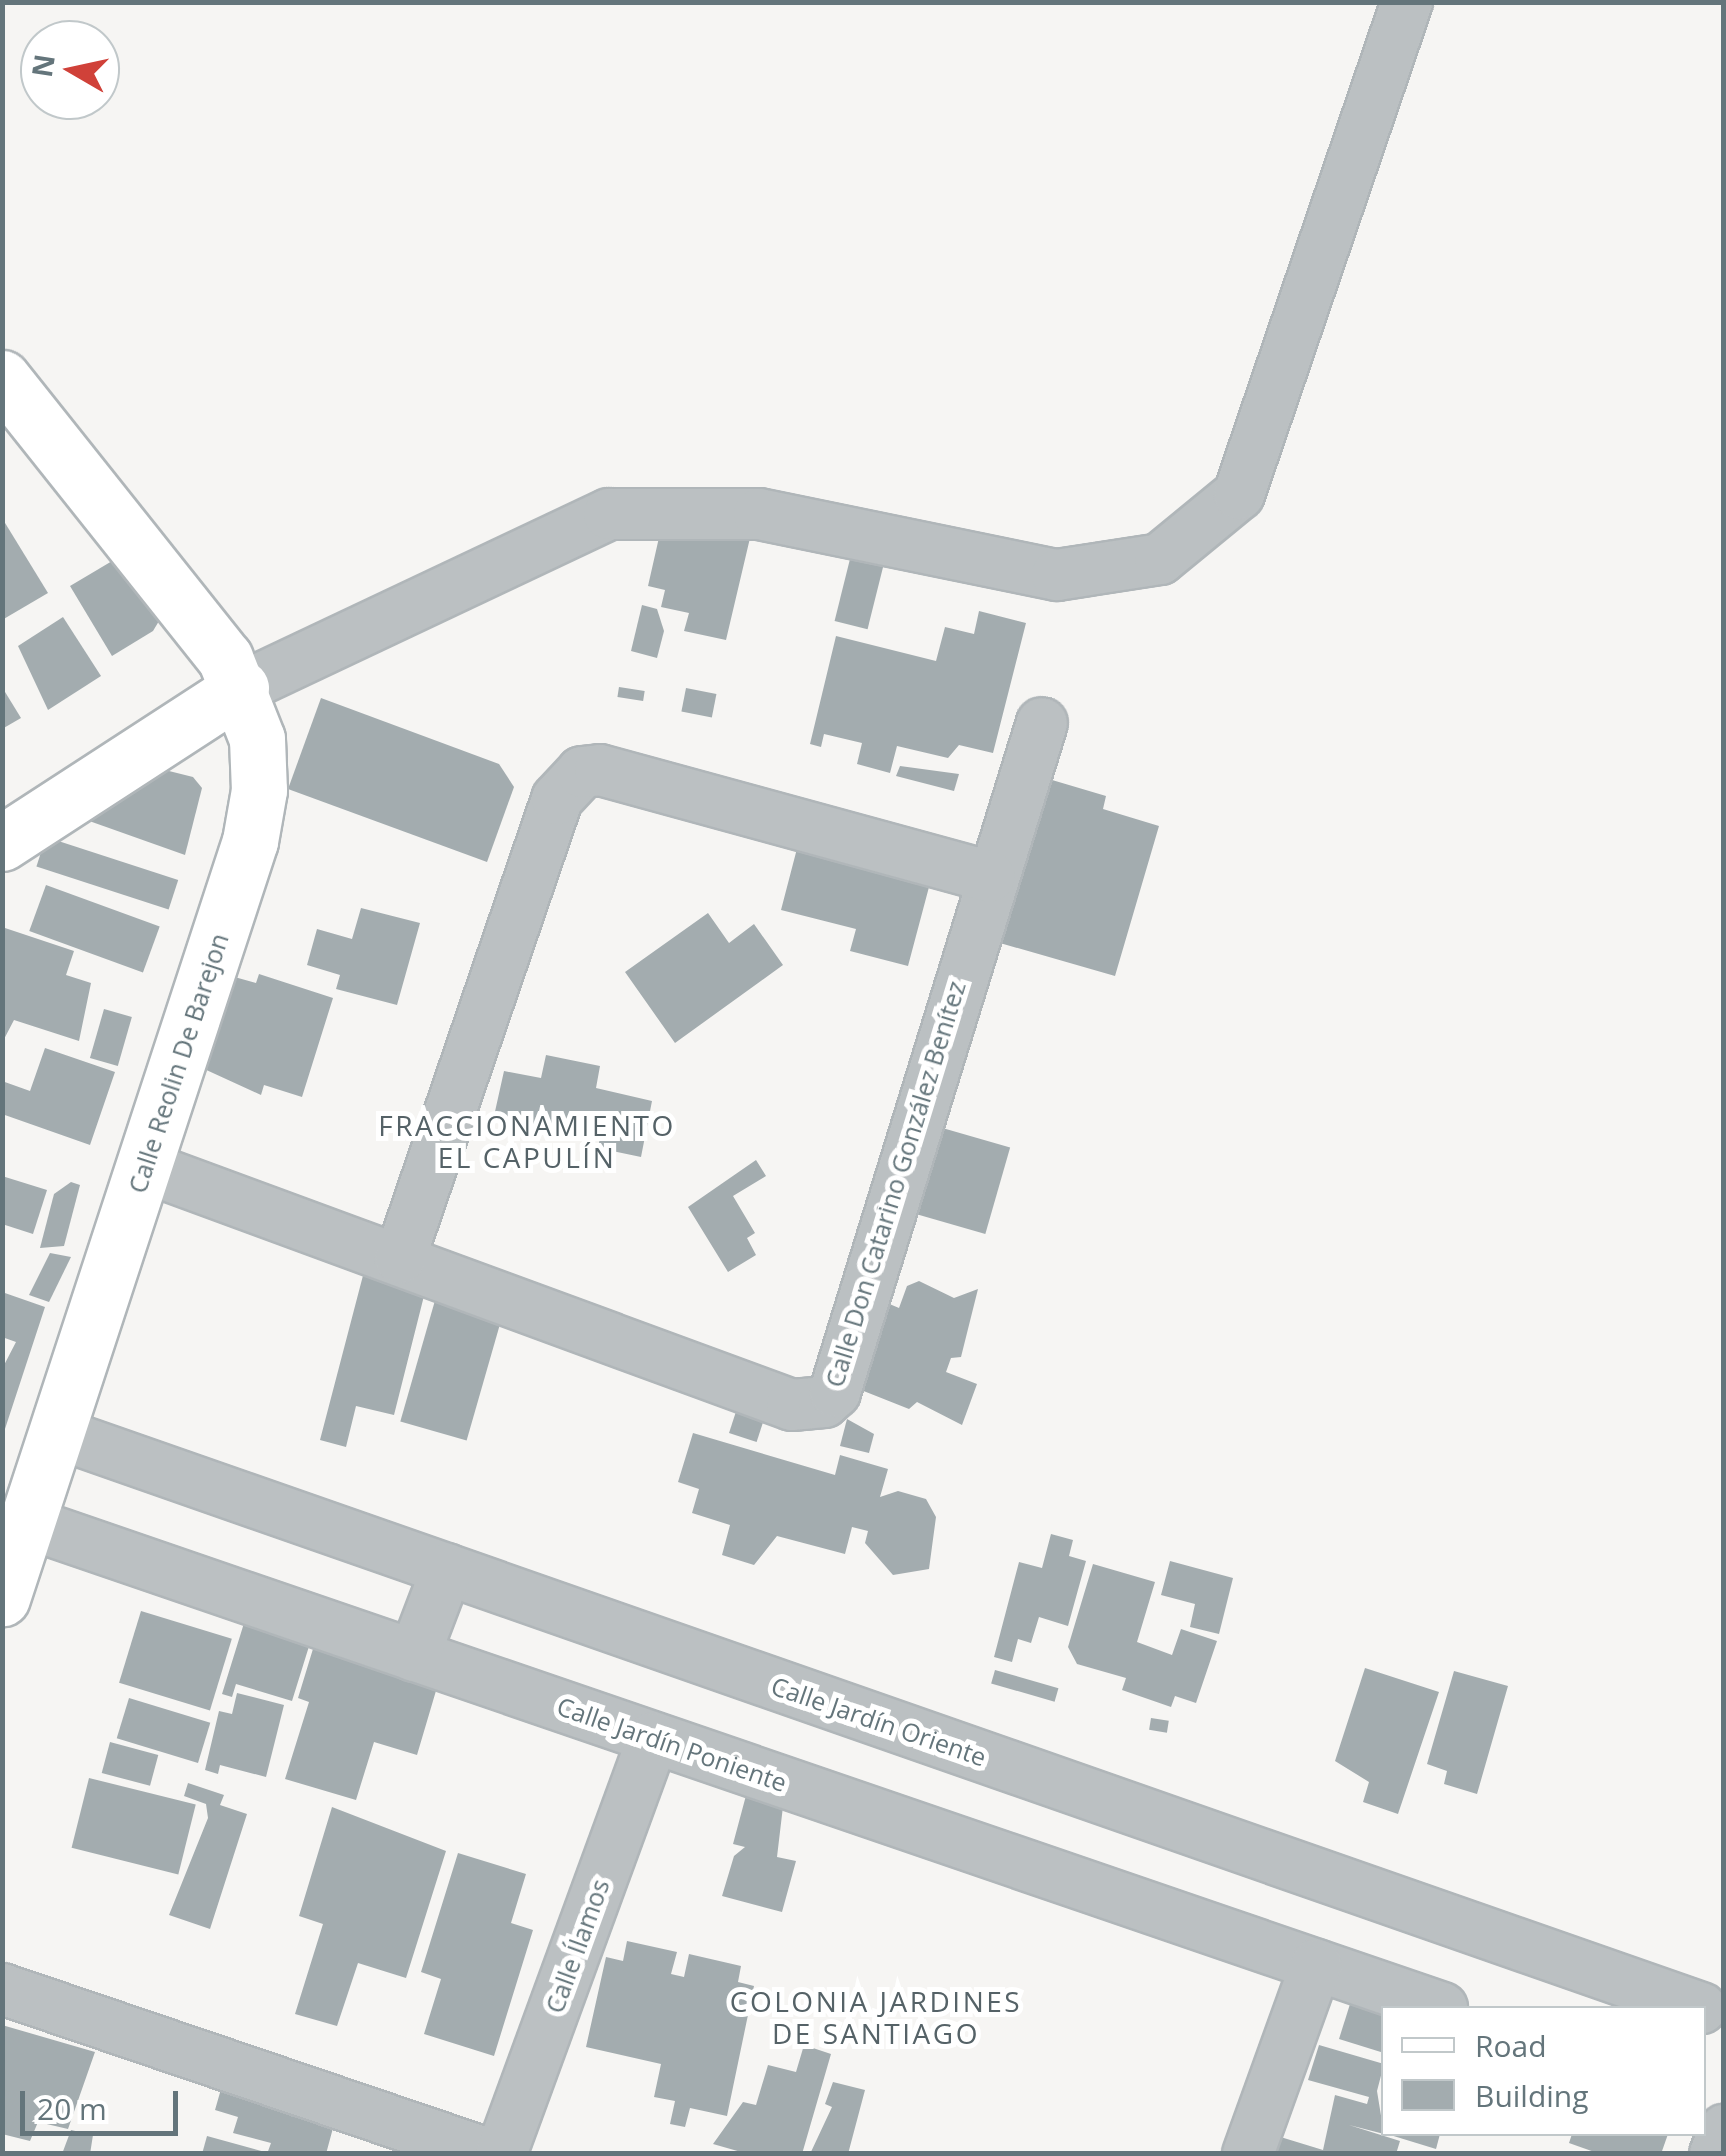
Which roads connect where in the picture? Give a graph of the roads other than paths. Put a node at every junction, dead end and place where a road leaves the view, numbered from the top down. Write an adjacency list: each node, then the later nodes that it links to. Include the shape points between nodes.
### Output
1 (1407, 2): 3 (street, via 1238,494 1160,559 1057,575 758,514 609,514)
2 (2, 378): 3 (main road)
3 (241, 688): 5 (main road); 7 (main road, Calle Reolin De Barejon, via 257,738 250,841)
4 (1042, 723): 6 (street, Calle Don Catarino González Benítez)
5 (2, 842)
6 (990, 877): 8 (street, via 600,770 582,772 557,800); 8 (street, Calle Don Catarino González Benítez, via 835,1392 824,1402 792,1405)
7 (145, 1167): 8 (street, Calle Don Catarino González Benítez); 9 (main road, Calle Reolin De Barejon)
8 (400, 1258)
9 (57, 1433): 10 (main road); 11 (street, Calle Jardín Oriente)
10 (28, 1523): 12 (main road); 13 (street, Calle Jardín Poniente)
11 (446, 1569): 13 (street); 18 (street, Calle Jardín Oriente)
12 (2, 1598)
13 (414, 1656): 14 (street, Calle Jardín Poniente)
14 (654, 1738): 15 (street, Calle Jardín Poniente); 21 (street, Calle Ílamos)
15 (1316, 1965): 17 (street, Calle Jardín Poniente); 22 (street)
16 (2, 1989): 20 (street)
17 (1436, 2006)
18 (1693, 2006)
19 (1724, 2130): 23 (street)
20 (488, 2154)
21 (500, 2154)
22 (1248, 2154)
23 (1715, 2154)

